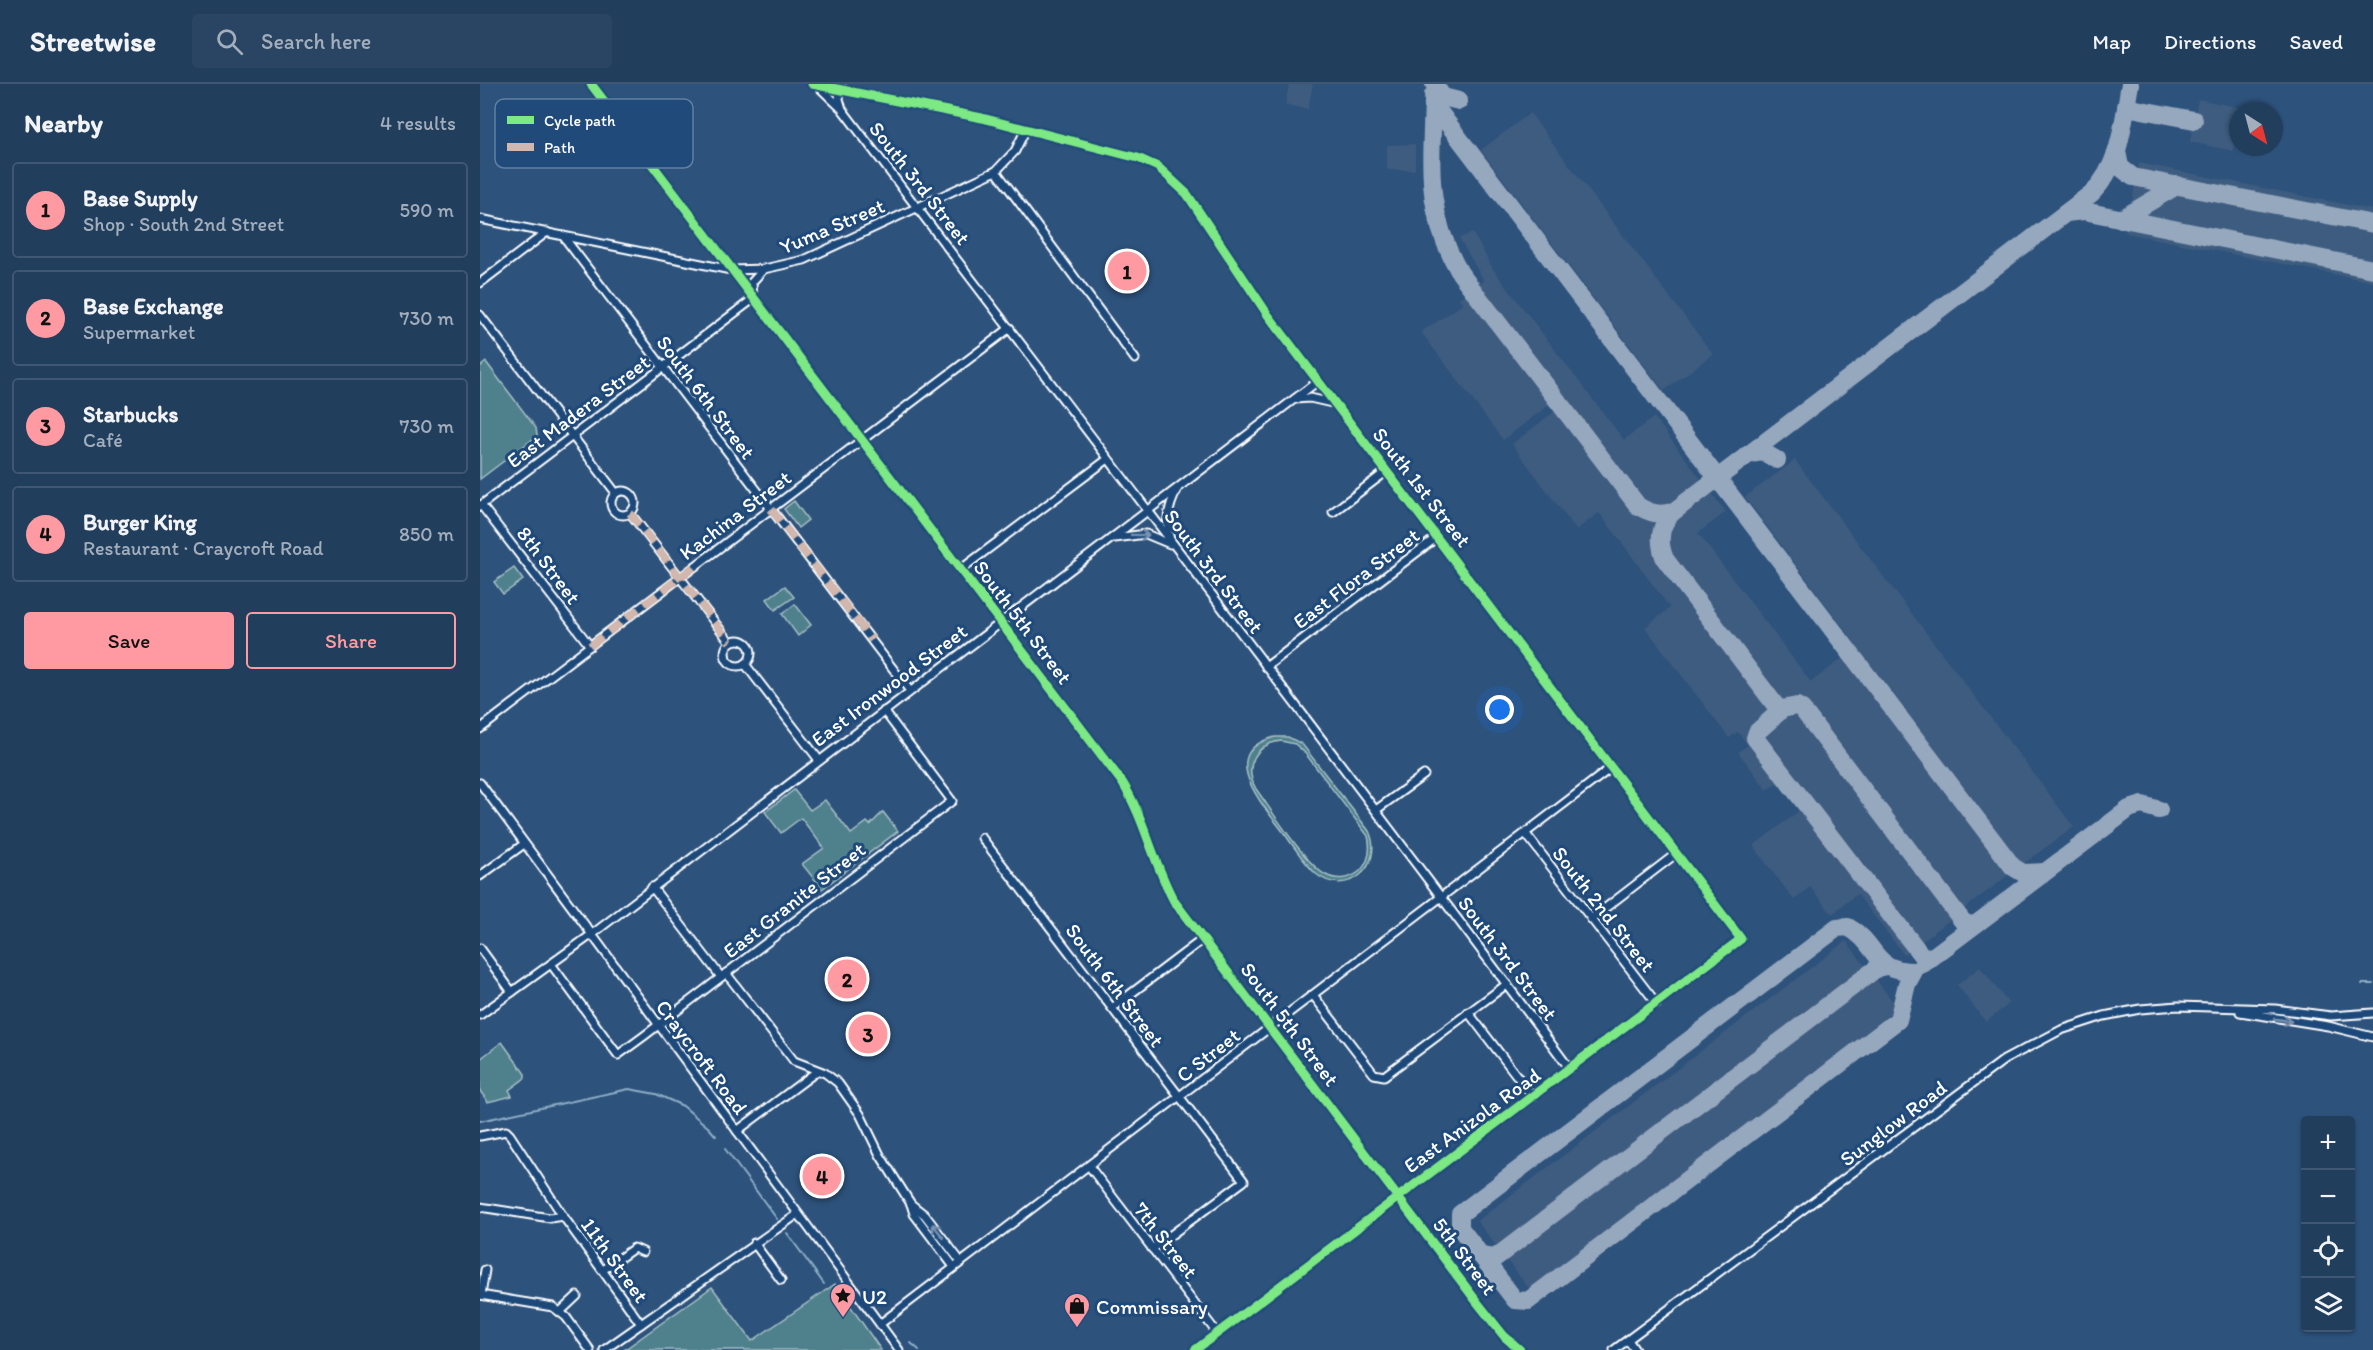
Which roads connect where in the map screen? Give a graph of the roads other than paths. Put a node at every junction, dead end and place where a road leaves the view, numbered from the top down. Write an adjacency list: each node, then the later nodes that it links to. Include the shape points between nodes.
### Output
1 (591, 84): 5 (street, South 5th Street)
2 (814, 84): 3 (street, South 1st Street); 6 (street, South 3rd Street)
3 (841, 87): 4 (street, South 1st Street); 6 (street)
4 (853, 92): 6 (street); 7 (street, South 1st Street)
5 (602, 99)
6 (842, 109): 10 (street, South 3rd Street)
7 (1026, 129): 9 (street, Yuma Street, via 1015,150); 22 (street, South 1st Street, via 1138,158 1173,179)
8 (654, 168): 14 (street, South 5th Street)
9 (996, 171): 10 (street, Yuma Street); 20 (street)
10 (917, 208): 15 (street, Yuma Street, via 804,260); 19 (street, South 3rd Street)
11 (480, 219): 12 (street, Yuma Street)
12 (547, 232): 13 (street, Yuma Street); 16 (street)
13 (563, 236): 14 (street, Yuma Street); 21 (street, South 6th Street)
14 (731, 270): 15 (street, Yuma Street); 17 (street, South 5th Street)
15 (764, 270): 17 (street, via 752,282)
16 (480, 283)
17 (753, 299): 21 (street, East Madera Street); 26 (street, South 5th Street)
18 (480, 315): 25 (street)
19 (1010, 328): 26 (street, Kachina Street); 27 (street, South 3rd Street)
20 (1136, 359)
21 (662, 368): 25 (street, East Madera Street); 32 (street, South 6th Street)
22 (1318, 381): 23 (street, East Ironwood Street); 24 (street, South 1st Street)
23 (1295, 399): 24 (street, via 1310,398); 29 (street, East Ironwood Street)
24 (1336, 405): 28 (street, South 1st Street)
25 (572, 436): 30 (street); 31 (street, East Madera Street)
26 (862, 439): 32 (street, Kachina Street); 39 (street, South 5th Street)
27 (1108, 459): 33 (street, South 3rd Street); 39 (street)
28 (1387, 471): 34 (street); 36 (street, South 1st Street)
29 (1180, 486): 33 (street, East Ironwood Street); 38 (street, via 1168,519)
30 (616, 493): 35 (street, via 611,500 612,508 622,515); 35 (street, via 624,490 632,494 635,506)
31 (481, 505): 43 (street, 8th Street)
32 (771, 509): 40 (street, Kachina Street); 46 (street, South 6th Street)
33 (1147, 511): 37 (street, East Ironwood Street); 38 (street, South 3rd Street)
34 (1333, 512)
35 (630, 513): 40 (street)
36 (1437, 537): 45 (street, East Flora Street); 50 (street, South 1st Street)
37 (1107, 541): 38 (street, one-way to 38, via 1146,534); 41 (street, East Ironwood Street)
38 (1172, 545): 45 (street, South 3rd Street)
39 (960, 570): 41 (street, South 5th Street)
40 (680, 577): 42 (street); 43 (street, Kachina Street)
41 (1000, 622): 46 (street, East Ironwood Street); 63 (street, South 5th Street, via 1134,801 1160,876)
42 (730, 642): 44 (street, via 725,658 736,666); 44 (street, via 738,639 748,645 750,657)
43 (590, 646): 48 (street, Kachina Street)
44 (745, 664): 49 (street)
45 (1266, 667): 53 (street, South 3rd Street)
46 (910, 691): 47 (street, East Ironwood Street)
47 (884, 711): 49 (street, East Ironwood Street); 67 (street, East Granite Street, via 952,801)
48 (480, 729)
49 (819, 759): 59 (street, East Ironwood Street)
50 (1612, 767): 54 (street, C Street); 57 (street, South 1st Street)
51 (1424, 775): 53 (street)
52 (480, 783): 56 (street, Craycroft Road)
53 (1376, 810): 60 (street, South 3rd Street)
54 (1526, 834): 60 (street, C Street); 61 (street, South 2nd Street)
55 (982, 838): 72 (street, South 6th Street)
56 (524, 844): 58 (street); 62 (street, Craycroft Road)
57 (1677, 853): 61 (street); 64 (street, South 1st Street)
58 (480, 876)
59 (652, 887): 62 (street, East Ironwood Street); 67 (street)
60 (1441, 898): 68 (street, South 3rd Street); 70 (street, C Street)
61 (1591, 919): 71 (street, South 2nd Street)
62 (591, 934): 66 (street, East Ironwood Street); 77 (street, Craycroft Road)
63 (1203, 939): 72 (street); 78 (street, South 5th Street)
64 (1741, 939): 71 (street, East Anizola Road)
65 (480, 948): 69 (street)
66 (551, 964): 69 (street, East Ironwood Street); 77 (street, East Granite Street, via 618,1055)
67 (723, 975): 77 (street, East Granite Street); 81 (street, via 794,1061)
68 (1507, 984): 74 (street); 80 (street, South 3rd Street)
69 (512, 992): 76 (street, East Ironwood Street)
70 (1313, 995): 74 (street, via 1374,1074 1384,1076); 78 (street, C Street)
71 (1657, 1004): 80 (street, East Anizola Road)
72 (1112, 1008): 83 (street, South 6th Street)
73 (2226, 1009): 75 (street, Sunglow Road, via 2275,1009 2331,1016); 79 (street, Sunglow Road, one-way to 79); 106 (street, Sunglow Road, via 2178,1006 2120,1012 2061,1030 2027,1046)
74 (1468, 1012): 82 (street)
75 (2373, 1013)
76 (480, 1015)
77 (658, 1026): 84 (street, Craycroft Road)
78 (1270, 1028): 83 (street, C Street); 87 (street, South 5th Street)
79 (2373, 1037)
80 (1570, 1069): 82 (street, East Anizola Road)
81 (816, 1072): 84 (street); 88 (street, via 834,1080 857,1109)
82 (1533, 1097): 87 (street, East Anizola Road)
83 (1179, 1098): 86 (street, C Street); 93 (street, South 6th Street, via 1244,1180)
84 (737, 1131): 90 (street, Craycroft Road)
85 (480, 1136): 91 (street, 11th Street, via 506,1131)
86 (1089, 1166): 93 (street, 7th Street); 95 (street, C Street)
87 (1398, 1196): 105 (street, East Anizola Road); 111 (street, 5th Street, via 1504,1336)
88 (911, 1204): 95 (street, one-way to 88, via 925,1215); 96 (street, via 914,1214)
89 (480, 1207): 91 (street, 11th Street, via 550,1218)
90 (798, 1214): 92 (street); 104 (street, Craycroft Road)
91 (563, 1216): 98 (street, 11th Street)
92 (754, 1243): 99 (street); 103 (street)
93 (1152, 1250): 105 (street, 7th Street)
94 (644, 1252): 98 (street, via 634,1248)
95 (962, 1262): 96 (street, C Street)
96 (954, 1267): 104 (street, C Street)
97 (485, 1270): 100 (street)
98 (603, 1270): 103 (street, 11th Street)
99 (781, 1280)
100 (481, 1295): 102 (street)
101 (577, 1296): 102 (street)
102 (560, 1311): 107 (street)
103 (641, 1324): 108 (street)
104 (880, 1324): 109 (street, Craycroft Road)
105 (1217, 1333): 110 (street, East Anizola Road)
106 (1628, 1340): 112 (street, Sunglow Road); 113 (street)
107 (590, 1350)
108 (604, 1350)
109 (899, 1350)
110 (1195, 1350)
111 (1520, 1350)
112 (1614, 1350)
113 (1635, 1350)

